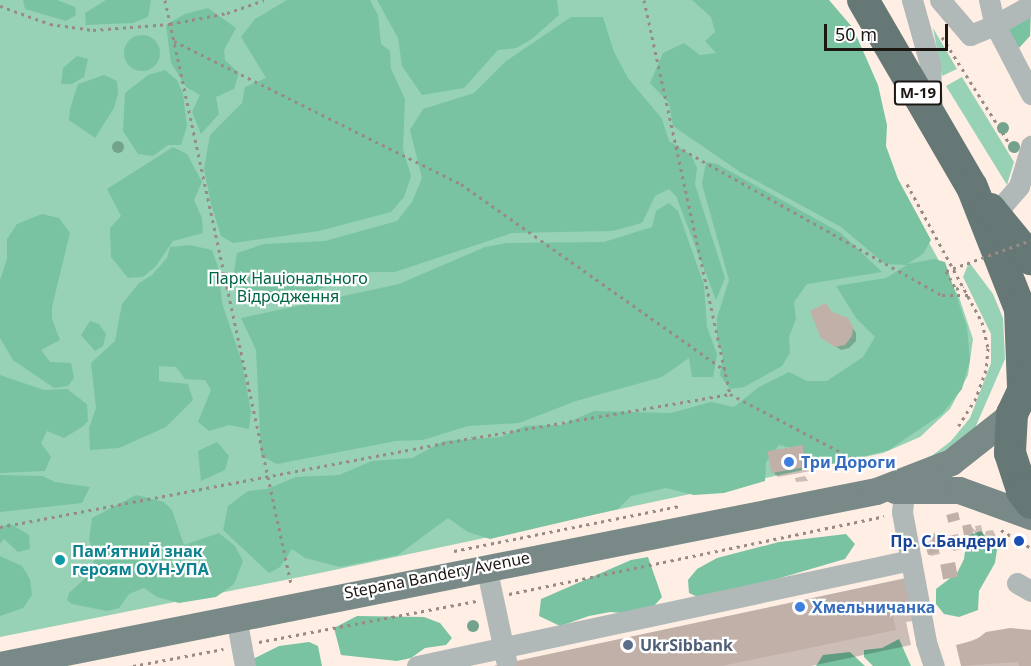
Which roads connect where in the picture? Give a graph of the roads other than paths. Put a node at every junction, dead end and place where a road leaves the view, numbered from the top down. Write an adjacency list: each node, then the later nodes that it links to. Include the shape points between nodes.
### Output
1 (862, 0): 8 (highway, М-19)
2 (912, 0): 8 (lane, via 930,64)
3 (940, 0): 6 (lane, via 970,35)
4 (989, 0): 6 (lane)
5 (1031, 5): 6 (lane)
6 (995, 25): 7 (lane)
7 (1031, 94)
8 (932, 116): 11 (highway, М-19)
9 (1031, 146): 10 (lane)
10 (1024, 179): 12 (lane)
11 (972, 187): 12 (highway, М-19); 14 (highway, М-19, via 1020,309)
12 (994, 215): 13 (highway, М-19)
13 (1031, 259)
14 (1022, 391): 15 (main road, Stepana Bandery Avenue, via 951,462); 17 (highway, М-19, via 1011,453 1022,491)
15 (868, 477): 16 (main road, Stepana Bandery Avenue); 20 (main road, Stepana Bandery Avenue)
16 (904, 490): 18 (main road, Stepana Bandery Avenue, via 959,490); 19 (lane, via 902,512)
17 (1031, 503)
18 (1031, 516)
19 (911, 560): 22 (lane); 26 (lane)
20 (486, 566): 21 (main road, Stepana Bandery Avenue); 22 (lane)
21 (236, 617): 23 (main road, Stepana Bandery Avenue); 24 (lane)
22 (505, 654): 25 (lane)
23 (0, 665)
24 (245, 666)
25 (417, 666)
26 (934, 666)

